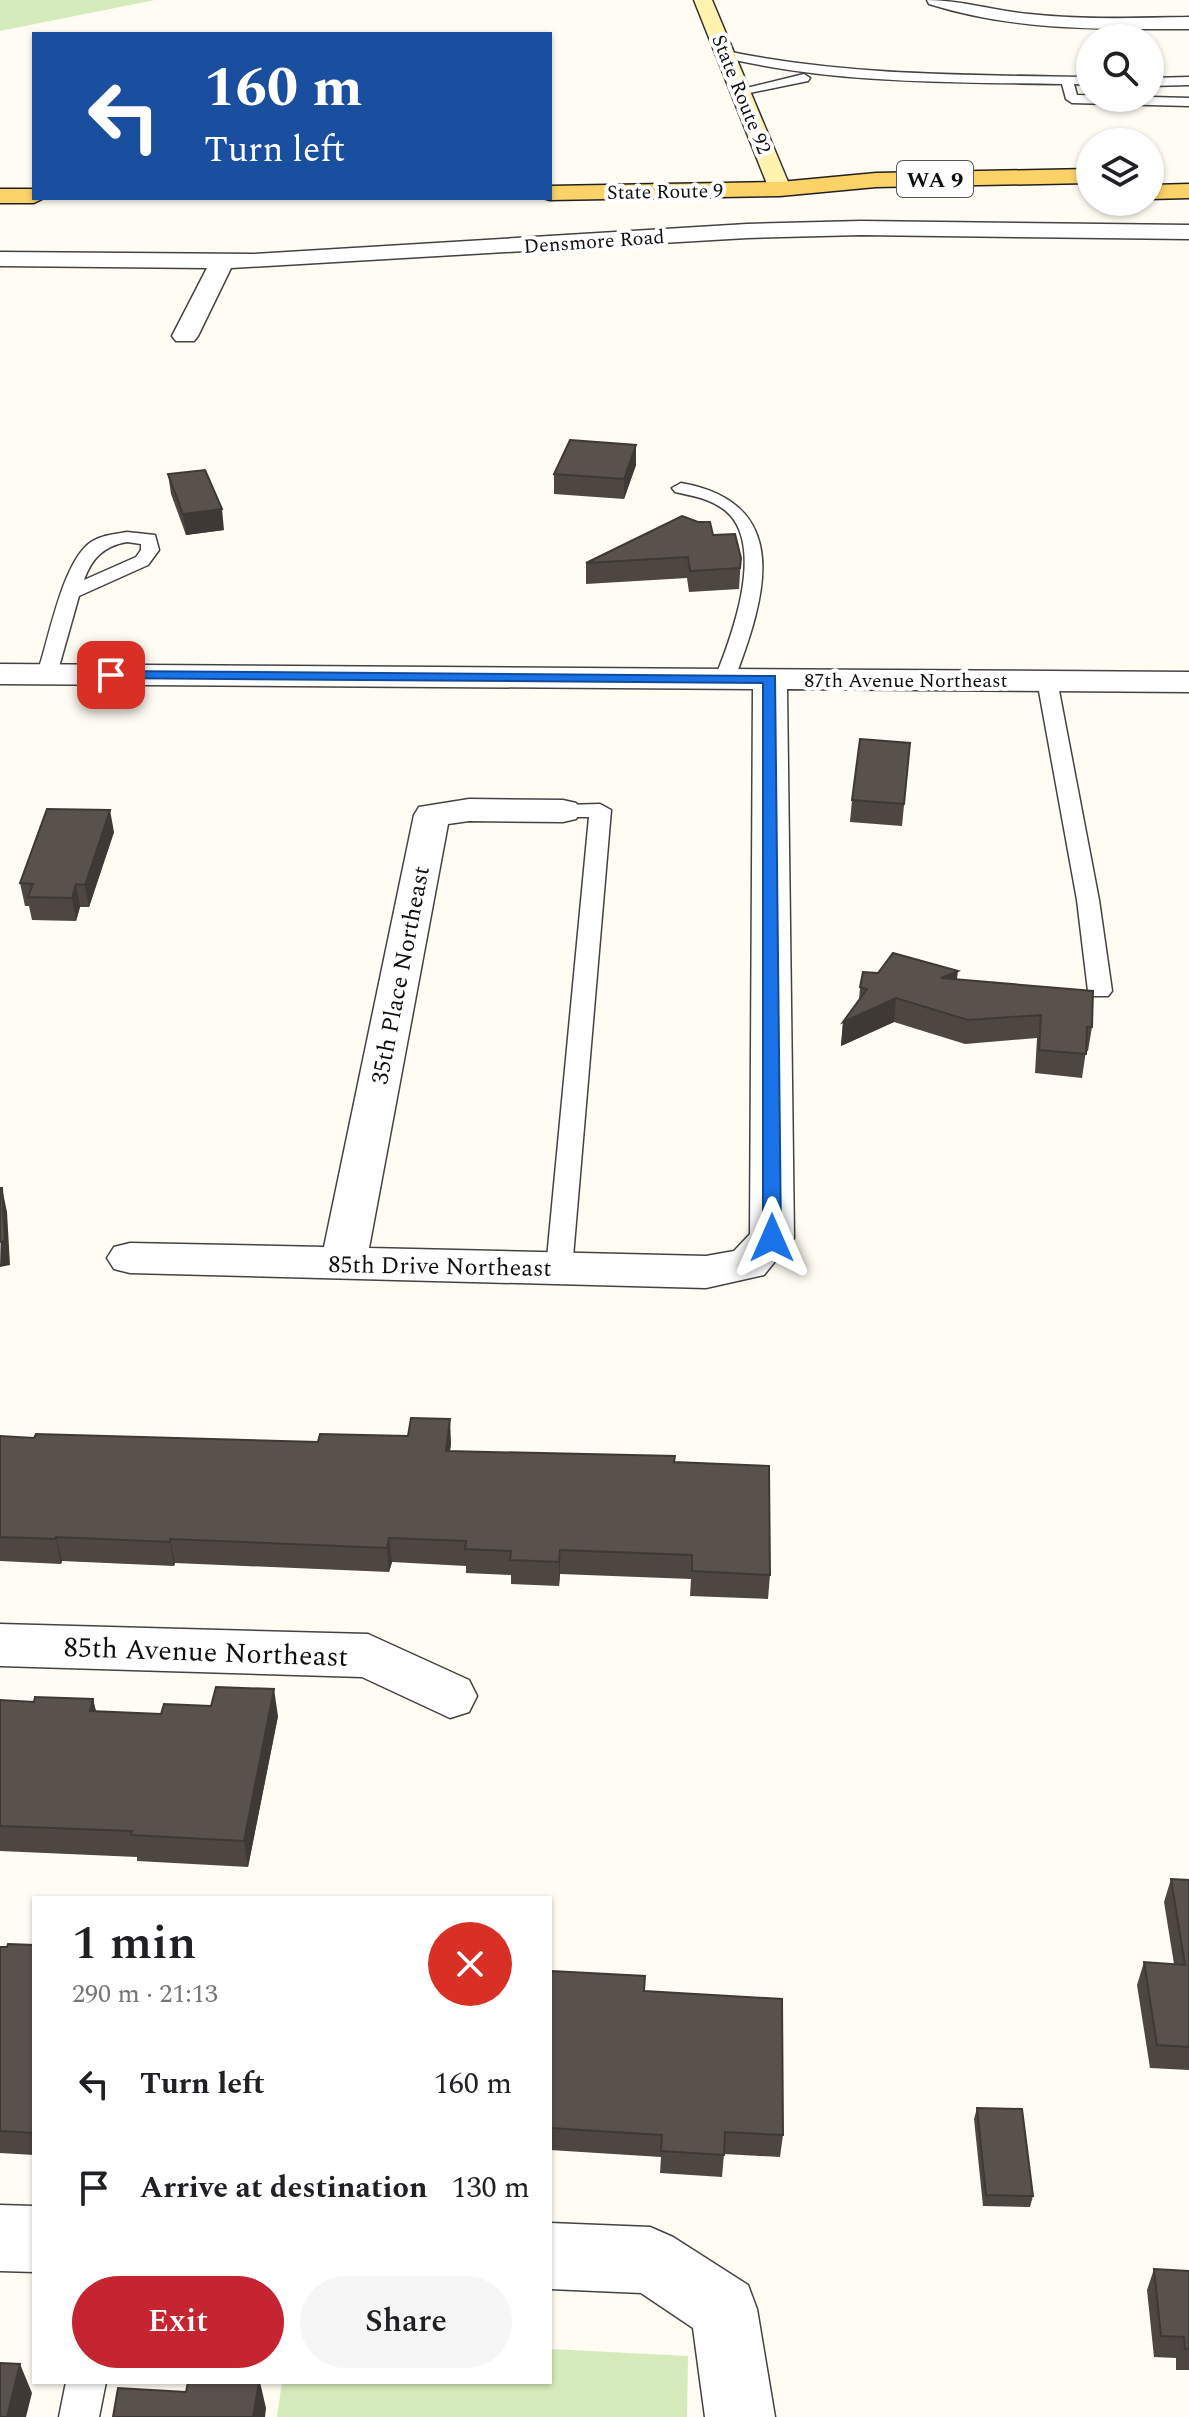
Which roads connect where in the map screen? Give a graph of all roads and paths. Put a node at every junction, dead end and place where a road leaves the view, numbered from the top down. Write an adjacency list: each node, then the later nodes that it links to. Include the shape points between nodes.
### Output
1 (703, 0): 6 (main road, State Route 92)
2 (936, 0): 4 (street, via 981,12 1057,21)
3 (1138, 0): 4 (street)
4 (1149, 23): 5 (street)
5 (1189, 23)
6 (726, 55): 7 (lane); 12 (main road, State Route 92)
7 (835, 75): 8 (lane); 12 (lane)
8 (1067, 80): 9 (lane); 13 (lane, via 1072,99)
9 (1076, 80)
10 (1189, 81): 11 (lane)
11 (1164, 82)
12 (740, 91): 17 (main road, State Route 92)
13 (1189, 102)
14 (1189, 174): 15 (main road)
15 (1164, 175)
16 (1076, 176): 17 (main road, State Route 9 / WA 9, via 876,180)
17 (780, 189): 20 (main road, State Route 9 / WA 9); 21 (main road, State Route 9 / WA 9, via 906,198)
18 (1189, 191): 19 (main road)
19 (1164, 192)
20 (552, 193)
21 (1076, 194)
22 (0, 196): 23 (main road)
23 (32, 196)
24 (1189, 232): 26 (street, Densmore Road, via 747,231)
25 (0, 259): 26 (street, Densmore Road)
26 (222, 262): 27 (street)
27 (185, 336)
28 (681, 488): 32 (lane, via 733,508 743,519 748,540 752,566 747,617)
29 (70, 593): 31 (lane)
30 (0, 674): 31 (street, 87th Avenue Northeast)
31 (47, 674): 32 (street, 87th Avenue Northeast)
32 (725, 678): 33 (street, 87th Avenue Northeast)
33 (770, 679): 34 (street, 87th Avenue Northeast); 40 (street, 85th Drive Northeast, via 772,1238 748,1264 706,1272)
34 (1047, 680): 35 (street, 87th Avenue Northeast); 37 (lane)
35 (1189, 682)
36 (563, 811): 39 (street, 35th Place Northeast, via 432,815); 40 (lane, via 600,810)
37 (1100, 991)
38 (130, 1258): 39 (street, 85th Drive Northeast)
39 (343, 1264): 40 (street, 85th Drive Northeast)
40 (559, 1269)
41 (0, 1645): 42 (street, 85th Avenue Northeast, via 368,1656)
42 (450, 1696)
43 (0, 2238): 44 (street)
44 (32, 2239)
45 (552, 2256): 48 (street, via 650,2260 724,2309)
46 (86, 2384): 47 (lane)
47 (79, 2417)
48 (740, 2417)

